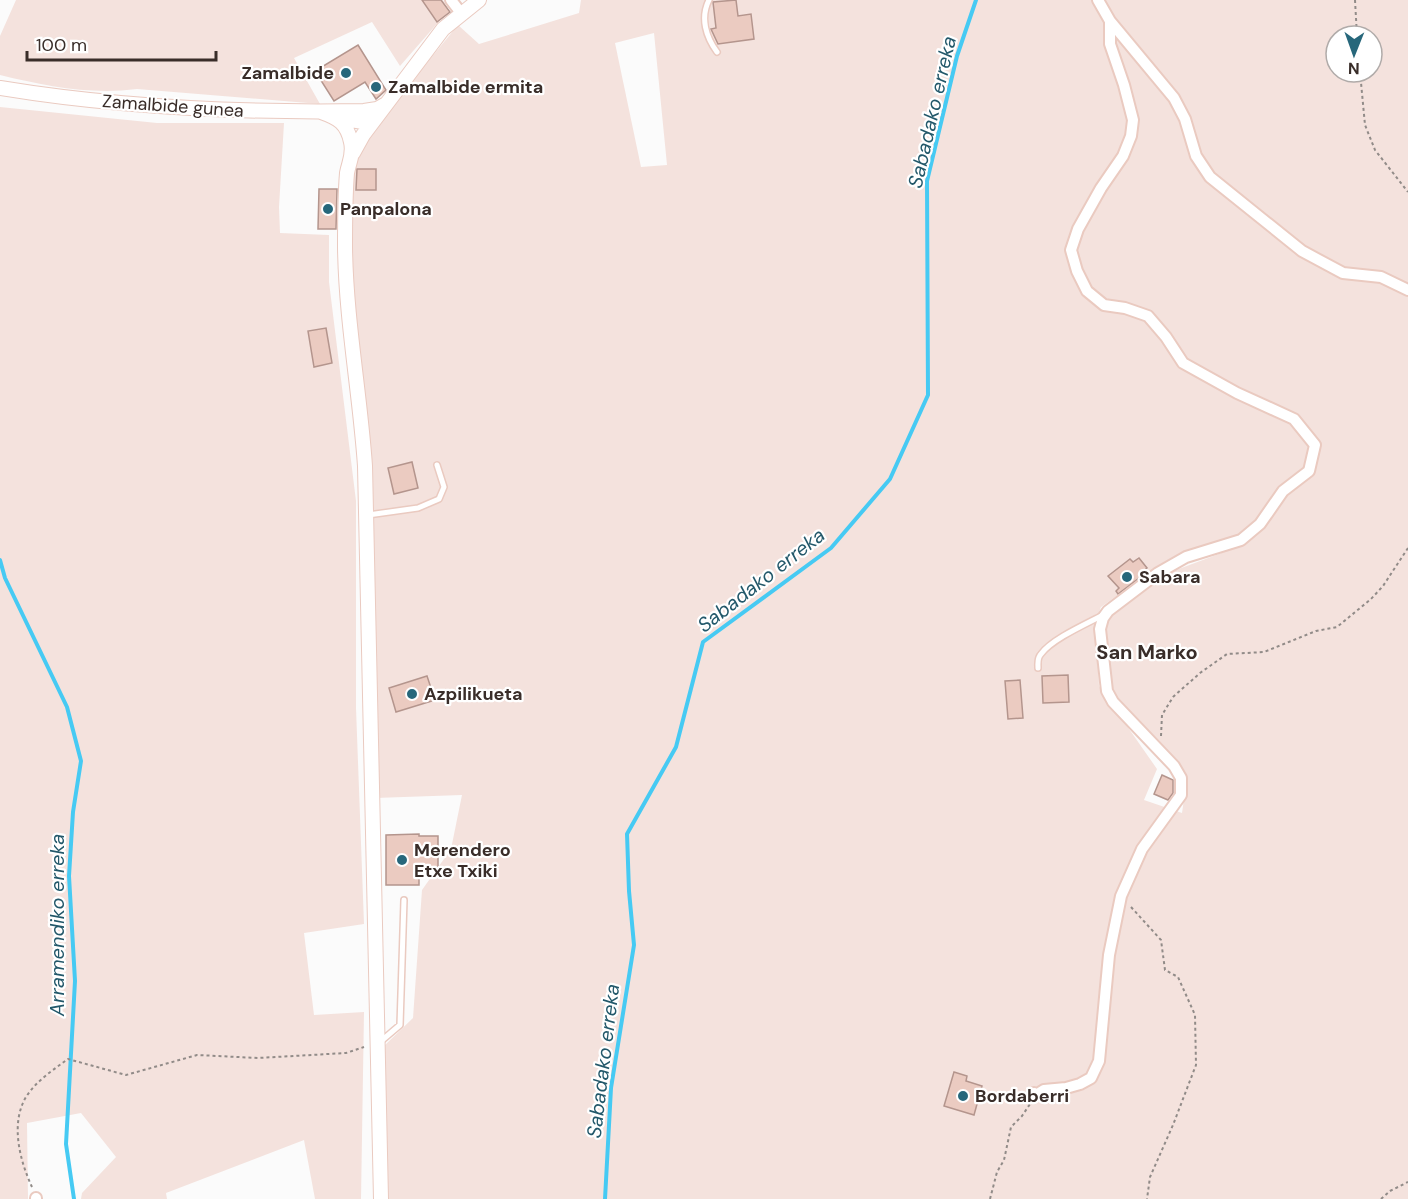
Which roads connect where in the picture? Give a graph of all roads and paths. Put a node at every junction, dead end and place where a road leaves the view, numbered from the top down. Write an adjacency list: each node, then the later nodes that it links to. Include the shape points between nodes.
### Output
1 (451, 0): 6 (street)
2 (479, 0): 6 (street)
3 (709, 0): 9 (lane, via 706,32)
4 (1098, 0): 7 (street)
5 (1354, 0): 8 (path)
6 (460, 13): 12 (street, via 443,29)
7 (1110, 21): 18 (street, via 1174,98 1196,156 1210,177 1302,251 1343,273 1381,277); 22 (street, via 1110,44 1133,120 1131,136 1078,229 1071,250 1077,271 1087,291 1104,305 1148,316 1183,363 1294,419 1315,445 1309,471 1283,491 1260,524 1241,540 1186,557)
8 (1357, 24)
9 (717, 52)
10 (1361, 84): 17 (path, via 1365,124 1375,150)
11 (0, 88): 13 (street, Zamalbide gunea, via 167,108)
12 (386, 104): 13 (street, via 371,110); 15 (street)
13 (321, 112): 14 (street)
14 (339, 118): 15 (street, via 363,122); 16 (street, via 349,135)
15 (376, 118): 16 (street)
16 (352, 153): 20 (street, via 346,190 347,304 361,417)
17 (1408, 192)
18 (1408, 290)
19 (437, 465): 20 (lane, via 444,487 439,499 418,508)
20 (366, 515): 27 (street)
21 (1408, 548): 24 (path, via 1383,586 1337,627 1316,631 1264,652 1227,654 1200,672 1173,697 1162,716)
22 (1108, 611): 23 (lane, via 1041,653); 24 (street, via 1100,629 1107,691)
23 (1038, 668)
24 (1161, 751): 25 (street, via 1181,778 1181,795 1143,849)
25 (1121, 896): 28 (street, via 1109,955 1099,1061 1091,1078 1080,1084); 33 (path, via 1161,940 1165,970 1178,977 1196,1016 1196,1065 1150,1177)
26 (404, 900): 27 (lane, via 400,1025)
27 (379, 1043): 30 (path, via 346,1053 258,1058 197,1055 126,1075 68,1059 26,1097 18,1119 20,1158); 31 (street)
28 (1035, 1094): 32 (path, via 1011,1127)
29 (1408, 1182): 34 (path)
30 (36, 1199)
31 (381, 1199)
32 (990, 1199)
33 (1147, 1199)
34 (1381, 1199)

